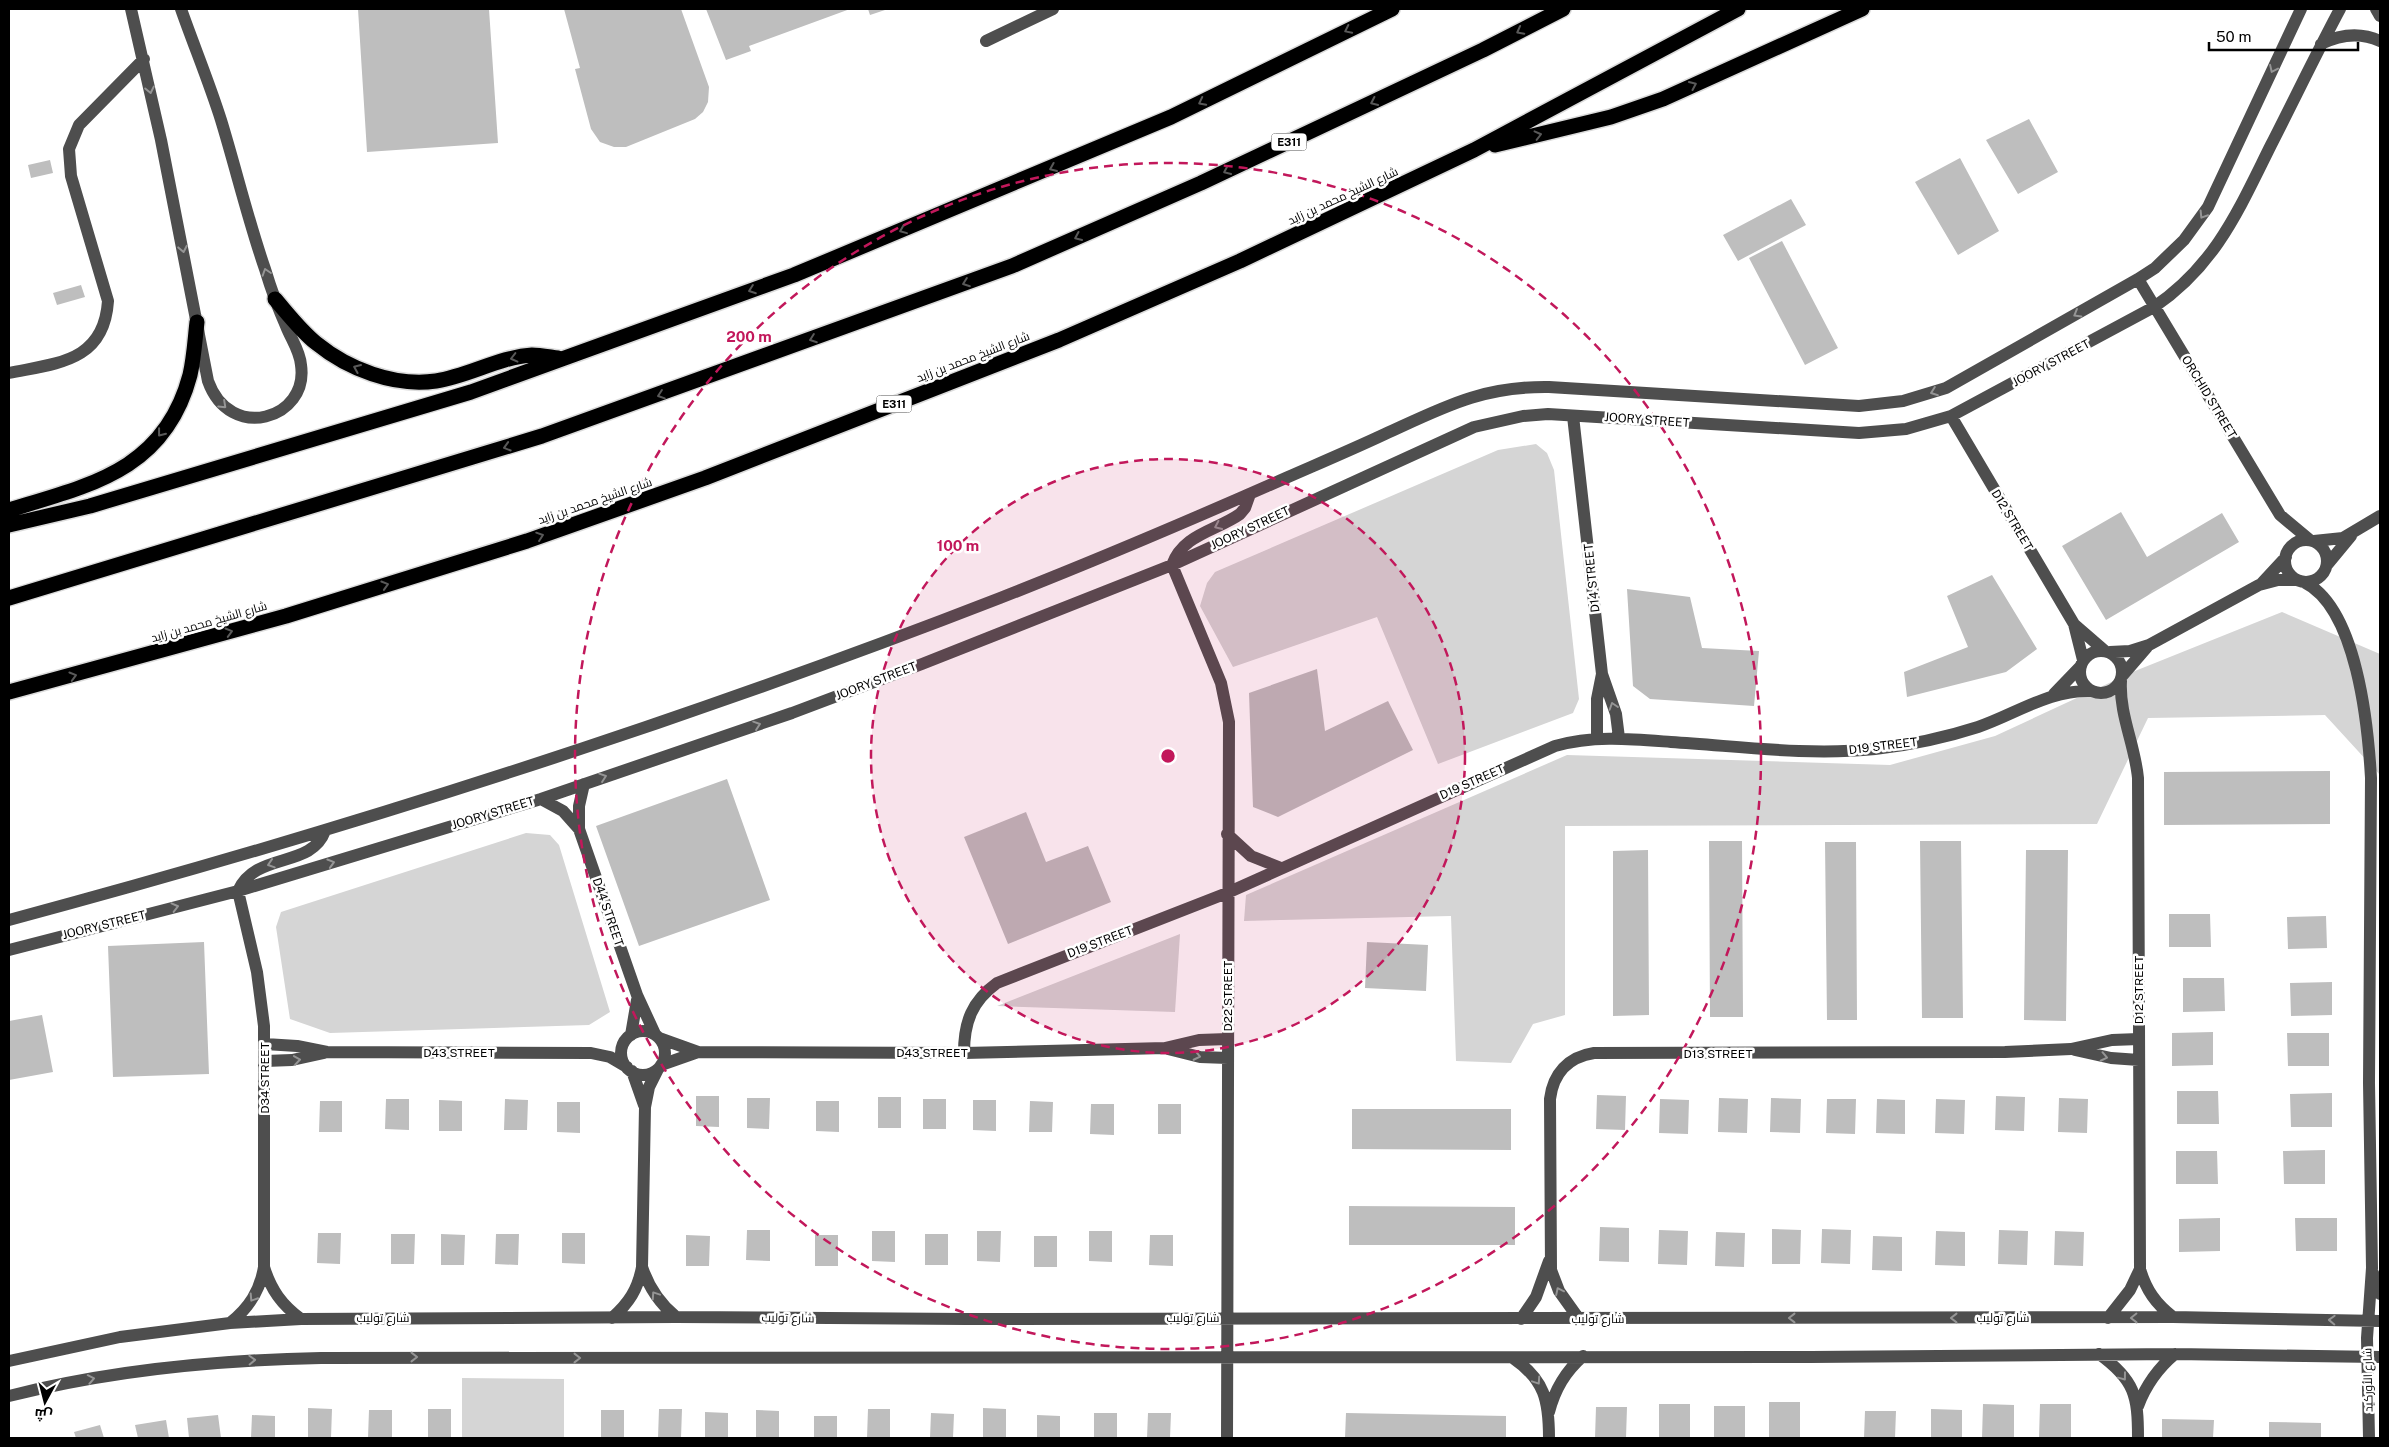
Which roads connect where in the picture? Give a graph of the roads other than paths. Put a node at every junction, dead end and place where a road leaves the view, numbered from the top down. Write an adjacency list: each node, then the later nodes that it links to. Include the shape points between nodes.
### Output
1 (131, 9): 15 (street)
2 (181, 9): 18 (street, one-way to 2, via 220,118)
3 (1053, 9): 12 (street)
4 (1392, 9): 21 (highway, one-way to 21, via 1171,118 989,195 794,275)
5 (1563, 9): 37 (highway, E311, one-way to 37, via 1210,179 1012,266 542,436)
6 (1738, 9): 16 (highway, شارع الشيخ محمد بن زايد / E311)
7 (1862, 9): 16 (highway, one-way to 7, via 1638,108)
8 (2301, 9): 17 (street, one-way to 17, via 2208,207 2184,240 2155,268)
9 (2340, 9): 14 (street, JOORY STREET)
10 (2376, 9): 11 (street)
11 (2380, 16)
12 (986, 41)
13 (2380, 42): 14 (street, via 2360,35 2346,35)
14 (2321, 44): 19 (street, JOORY STREET, via 2223,239 2192,277)
15 (144, 59): 20 (street, one-way to 20); 22 (street, via 79,125 69,149 71,176 108,301 102,333 79,356)
16 (1474, 150): 47 (highway, شارع الشيخ محمد بن زايد / E311, one-way to 16, via 286,616 527,541 705,478 1059,340 1240,261)
17 (2138, 279): 19 (street, ORCHID STREET); 25 (street, one-way to 25, via 1970,376 1946,388 1903,401 1859,406 1549,387 1504,389 1468,397 1440,408)
18 (275, 299): 20 (street, one-way to 18, via 208,381 220,404 242,417 268,416 290,402 298,391 302,366); 21 (highway, one-way to 18, via 522,356 437,381 393,379 372,374 333,355 315,342)
19 (2154, 307): 24 (street, JOORY STREET); 27 (street, ORCHID STREET)
20 (196, 322): 26 (highway, one-way to 26, via 184,395 174,416 144,453 106,479)
21 (562, 358): 29 (highway, via 472,392 232,465 90,506)
22 (9, 373)
23 (1574, 416): 24 (street, JOORY STREET, via 1859,433 1906,429); 33 (street, JOORY STREET, via 1523,416 1474,427); 45 (street, D14 STREET)
24 (1951, 416): 41 (street, D12 STREET)
25 (1250, 494): 33 (street, one-way to 33, via 1240,514 1186,543); 58 (street, via 1013,593 843,659 540,764)
26 (9, 510)
27 (2280, 514): 31 (street, ORCHID STREET); 32 (street, ORCHID STREET)
28 (2380, 516): 30 (street)
29 (9, 525)
30 (2352, 534): 31 (street, via 2334,540); 34 (street)
31 (2312, 541): 32 (street, via 2300,541); 34 (street, via 2325,551)
32 (2287, 553): 35 (street, via 2289,573); 36 (street)
33 (1172, 564): 55 (street, JOORY STREET, one-way to 33, via 838,696); 59 (street, D22 STREET, via 1225,696 1229,735)
34 (2326, 567): 35 (street, via 2317,579); 40 (street)
35 (2300, 581): 36 (street, via 2278,580); 40 (street, via 2317,590)
36 (2259, 585): 42 (street)
37 (34, 591): 38 (highway); 39 (highway, E311)
38 (9, 594)
39 (9, 598)
40 (2328, 601): 60 (street, via 2354,665 2364,707)
41 (2074, 624): 43 (street, D12 STREET); 44 (street, D12 STREET)
42 (2149, 646): 43 (street, via 2130,651); 46 (street)
43 (2107, 651): 44 (street, via 2090,653); 46 (street, via 2120,662)
44 (2081, 664): 49 (street, via 2080,678); 50 (street, D19 STREET)
45 (1602, 674): 53 (street, D14 STREET, one-way to 45, via 1616,714); 54 (street)
46 (2121, 678): 49 (street, via 2111,691); 52 (street, D12 STREET)
47 (45, 683): 48 (highway, شارع الشيخ محمد بن زايد / E311); 51 (highway)
48 (9, 692)
49 (2095, 692): 50 (street, D19 STREET, via 2072,691); 52 (street, via 2112,701)
50 (2052, 696): 53 (street, D19 STREET, via 1978,727 1874,749 1803,750)
51 (9, 701)
52 (2123, 713): 71 (street, D12 STREET, via 2134,746 2138,778)
53 (1619, 738): 54 (street, D19 STREET)
54 (1598, 739): 62 (street, D19 STREET, via 1571,742 1539,752)
55 (584, 784): 56 (street, JOORY STREET); 57 (street, D44 STREET, via 579,806)
56 (541, 799): 57 (street, D44 STREET, via 563,811); 63 (street, JOORY STREET, one-way to 56)
57 (579, 829): 67 (street, D44 STREET)
58 (325, 831): 63 (street, one-way to 63, via 312,850 255,870 242,882); 65 (street)
59 (1227, 834): 62 (street, via 1251,856); 64 (street, D22 STREET)
60 (2375, 835): 61 (street)
61 (2375, 851): 82 (street)
62 (1281, 868): 64 (street, D19 STREET)
63 (238, 891): 66 (street, JOORY STREET, one-way to 63); 72 (street, D34 STREET, via 260,990)
64 (1228, 892): 70 (street, D22 STREET); 78 (street, D19 STREET, via 997,983 977,1001 970,1013)
65 (9, 920)
66 (9, 950)
67 (638, 995): 68 (street, D44 STREET); 69 (street, D44 STREET, via 636,1016)
68 (657, 1036): 69 (street, via 645,1031); 76 (street, D43 STREET); 83 (street, via 665,1051)
69 (628, 1037): 77 (street, D43 STREET); 84 (street, via 622,1057)
70 (1228, 1039): 73 (street, D43 STREET, via 1199,1040); 79 (street, D22 STREET)
71 (2139, 1039): 74 (street, D13 STREET, via 2106,1041); 80 (street, D12 STREET)
72 (265, 1044): 75 (street, D43 STREET); 81 (street, D34 STREET)
73 (1166, 1048): 78 (street, D43 STREET); 79 (street, D43 STREET, one-way to 79, via 1200,1057)
74 (2071, 1049): 80 (street, D13 STREET, one-way to 80); 87 (street, D13 STREET, via 1901,1054 1594,1053 1577,1058 1555,1078 1550,1099)
75 (327, 1052): 77 (street, D43 STREET); 81 (street, D43 STREET, one-way to 75, via 292,1060)
76 (698, 1052): 78 (street, D43 STREET); 83 (street, D43 STREET)
77 (591, 1053): 84 (street, D43 STREET, via 610,1057)
78 (964, 1053)
79 (1228, 1058): 96 (street, D22 STREET)
80 (2139, 1060): 91 (street, D12 STREET)
81 (265, 1061): 88 (street, D34 STREET)
82 (2375, 1066): 85 (street)
83 (660, 1067): 84 (street, via 645,1075); 86 (street, via 649,1087)
84 (629, 1069): 86 (street)
85 (2374, 1083): 90 (street)
86 (645, 1107): 89 (street)
87 (1550, 1258): 99 (street, D13 STREET, via 1536,1297); 100 (street, D13 STREET, one-way to 87, via 1559,1291)
88 (264, 1267): 98 (street, D34 STREET, via 281,1302); 102 (street, D34 STREET, one-way to 102, via 253,1298)
89 (642, 1267): 93 (street, one-way to 89, via 654,1295); 95 (street, via 635,1290)
90 (2372, 1268): 92 (street); 101 (street)
91 (2140, 1269): 94 (street, D12 STREET, via 2155,1302); 97 (street, D12 STREET, via 2127,1295)
92 (2380, 1294)
93 (676, 1316): 95 (street, شارع توليب); 96 (street, شارع توليب, via 965,1320)
94 (2173, 1317): 97 (street, شارع توليب, one-way to 97); 101 (street, شارع توليب, one-way to 94)
95 (612, 1318): 98 (street, شارع توليب)
96 (1228, 1318): 99 (street, شارع توليب); 108 (street, D22 STREET)
97 (2108, 1318): 100 (street, شارع توليب, one-way to 100)
98 (301, 1319): 102 (street, شارع توليب)
99 (1521, 1319): 100 (street, شارع توليب)
100 (1579, 1319)
101 (2374, 1321): 106 (street, شارع الأوركيد)
102 (230, 1323): 110 (street, شارع توليب, via 120,1337)
103 (2099, 1354): 104 (street); 105 (street); 112 (street, one-way to 112, via 2119,1371)
104 (2175, 1354): 106 (street); 112 (street, via 2152,1377)
105 (1582, 1356): 109 (street); 113 (street, via 1558,1387)
106 (2367, 1356): 107 (street); 117 (street, شارع الأوركيد)
107 (2380, 1357)
108 (1228, 1358): 109 (street); 111 (street, one-way to 108, via 123,1373 201,1363 271,1359); 114 (street, D22 STREET)
109 (1513, 1358): 113 (street, one-way to 113, via 1534,1375)
110 (9, 1361)
111 (9, 1396)
112 (2138, 1406): 116 (street)
113 (1549, 1412): 115 (street)
114 (1227, 1438)
115 (1549, 1438)
116 (2138, 1438)
117 (2369, 1438)

